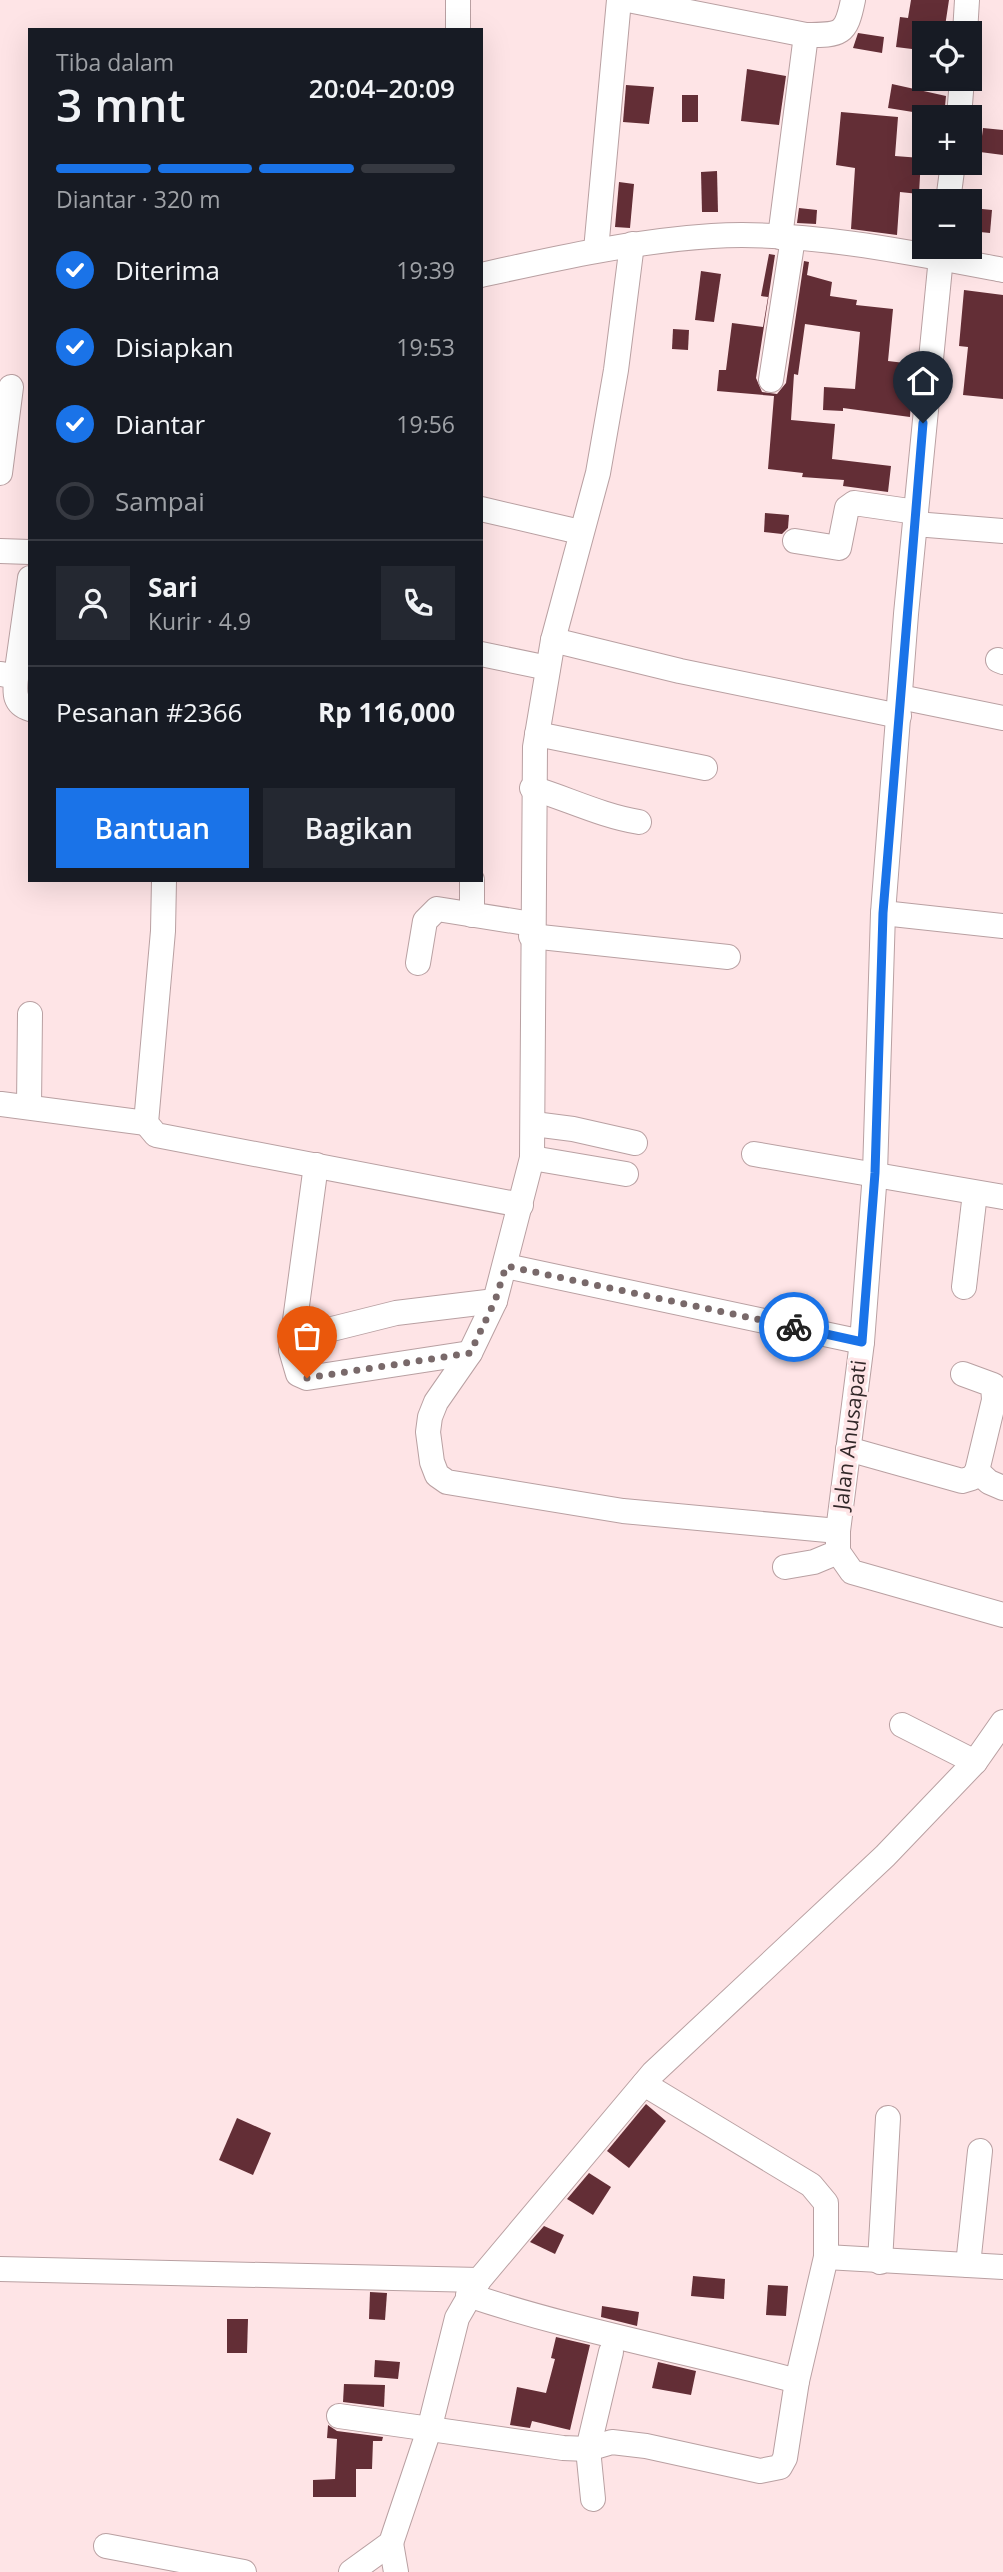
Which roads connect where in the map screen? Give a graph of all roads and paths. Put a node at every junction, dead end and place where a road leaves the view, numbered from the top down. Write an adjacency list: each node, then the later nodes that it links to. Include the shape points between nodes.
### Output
1 (457, 0): 8 (street)
2 (619, 0): 13 (street)
3 (628, 0): 6 (street)
4 (853, 0): 9 (street, via 844,30)
5 (967, 0): 7 (street)
6 (733, 9): 9 (street)
7 (966, 21)
8 (458, 28)
9 (806, 35): 10 (street)
10 (786, 237): 11 (street, via 714,236); 12 (street); 18 (street)
11 (632, 244): 13 (street); 24 (street, via 608,425)
12 (912, 249)
13 (596, 250): 17 (street)
14 (940, 259): 22 (street, Jalan Anusapati)
15 (965, 259): 16 (street)
16 (1003, 270)
17 (483, 275)
18 (771, 380)
19 (13, 386): 20 (street)
20 (0, 473)
21 (483, 509): 24 (street)
22 (915, 518): 23 (street); 25 (street, via 854,503 848,508 839,548); 33 (street, Jalan Anusapati)
23 (1003, 531)
24 (580, 532): 29 (street)
25 (795, 541)
26 (0, 551): 27 (street)
27 (28, 552)
28 (28, 587): 32 (street)
29 (553, 640): 31 (street); 33 (street, via 680,671)
30 (483, 654): 31 (street)
31 (548, 668): 36 (street)
32 (8, 676): 34 (street, via 16,698)
33 (900, 706): 35 (street); 42 (street, Jalan Anusapati)
34 (28, 708)
35 (1003, 718)
36 (537, 733): 37 (street); 38 (street)
37 (705, 768)
38 (532, 788): 39 (street, via 611,817); 45 (street)
39 (639, 822)
40 (164, 882): 51 (street)
41 (472, 882): 43 (street)
42 (883, 913): 44 (street); 57 (street, Jalan Anusapati)
43 (472, 915): 45 (street); 47 (street, via 432,912 425,921)
44 (1003, 926)
45 (531, 930): 46 (street); 52 (street)
46 (728, 957)
47 (418, 962)
48 (30, 1014): 50 (street)
49 (1, 1104): 50 (street)
50 (29, 1106): 51 (street)
51 (146, 1123): 56 (street, via 156,1135)
52 (534, 1124): 53 (street); 55 (street)
53 (635, 1143)
54 (754, 1154): 57 (street)
55 (532, 1158): 58 (street); 61 (street)
56 (316, 1165): 61 (street); 65 (street)
57 (875, 1173): 59 (street); 66 (street, Jalan Anusapati)
58 (626, 1174)
59 (975, 1193): 60 (street); 63 (street)
60 (1003, 1197)
61 (521, 1205): 62 (street)
62 (506, 1266): 64 (street); 66 (street)
63 (964, 1287)
64 (495, 1301): 65 (street, via 396,1313); 67 (street)
65 (292, 1339): 67 (street, via 295,1369 307,1378)
66 (862, 1342): 70 (street, Jalan Anusapati)
67 (470, 1353): 73 (street, via 430,1417 432,1462 437,1475 447,1482)
68 (963, 1374): 69 (street)
69 (998, 1386): 71 (street)
70 (848, 1450): 71 (street, via 962,1480); 73 (street, Jalan Anusapati)
71 (977, 1471): 72 (street)
72 (1003, 1488)
73 (838, 1541): 74 (street, via 814,1562); 75 (street, via 852,1572)
74 (785, 1567)
75 (1003, 1615)
76 (1003, 1722): 78 (street)
77 (902, 1726): 78 (street)
78 (975, 1762): 79 (street, via 886,1856)
79 (644, 2084): 82 (street, via 820,2193 828,2216); 87 (street)
80 (888, 2118): 83 (street)
81 (980, 2151): 84 (street)
82 (826, 2257): 83 (street); 89 (street)
83 (880, 2262): 84 (street)
84 (968, 2265): 85 (street)
85 (1003, 2267)
86 (0, 2269): 87 (street)
87 (473, 2288): 89 (street, via 543,2320); 91 (street, via 448,2346)
88 (611, 2352): 92 (street)
89 (797, 2381): 92 (street, via 785,2458 771,2471 611,2442)
90 (339, 2416): 91 (street)
91 (429, 2430): 92 (street); 94 (street)
92 (587, 2449): 93 (street)
93 (593, 2498)
94 (391, 2543): 97 (street); 98 (street)
95 (106, 2546): 96 (street)
96 (244, 2572)
97 (351, 2572)
98 (396, 2572)

